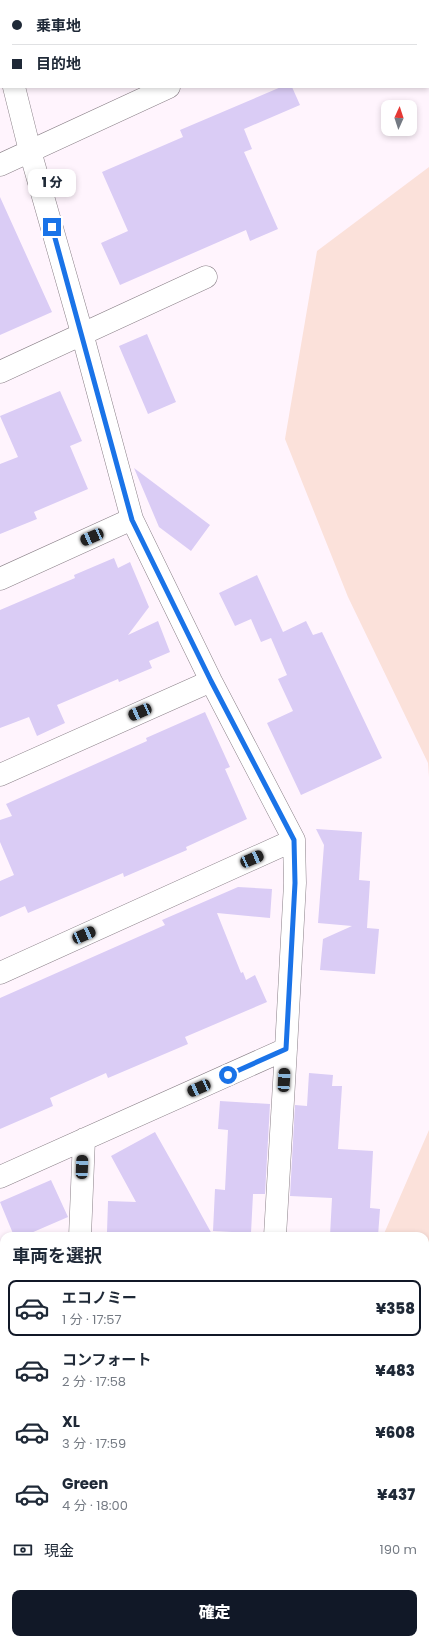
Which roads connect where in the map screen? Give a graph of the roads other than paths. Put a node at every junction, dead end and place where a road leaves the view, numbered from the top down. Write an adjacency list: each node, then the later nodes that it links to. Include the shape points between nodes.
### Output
1 (14, 88): 3 (street)
2 (168, 88): 3 (street)
3 (30, 151): 4 (street); 6 (street)
4 (0, 165)
5 (206, 277): 6 (street)
6 (82, 332): 7 (street); 8 (street)
7 (0, 372)
8 (132, 520): 9 (street); 10 (street)
9 (0, 579)
10 (211, 681): 11 (street); 12 (street)
11 (0, 775)
12 (294, 840): 13 (street); 14 (street, via 295,883)
13 (0, 973)
14 (286, 1049): 15 (street); 18 (street)
15 (84, 1139): 16 (street); 17 (street)
16 (0, 1176)
17 (80, 1232)
18 (275, 1232)

